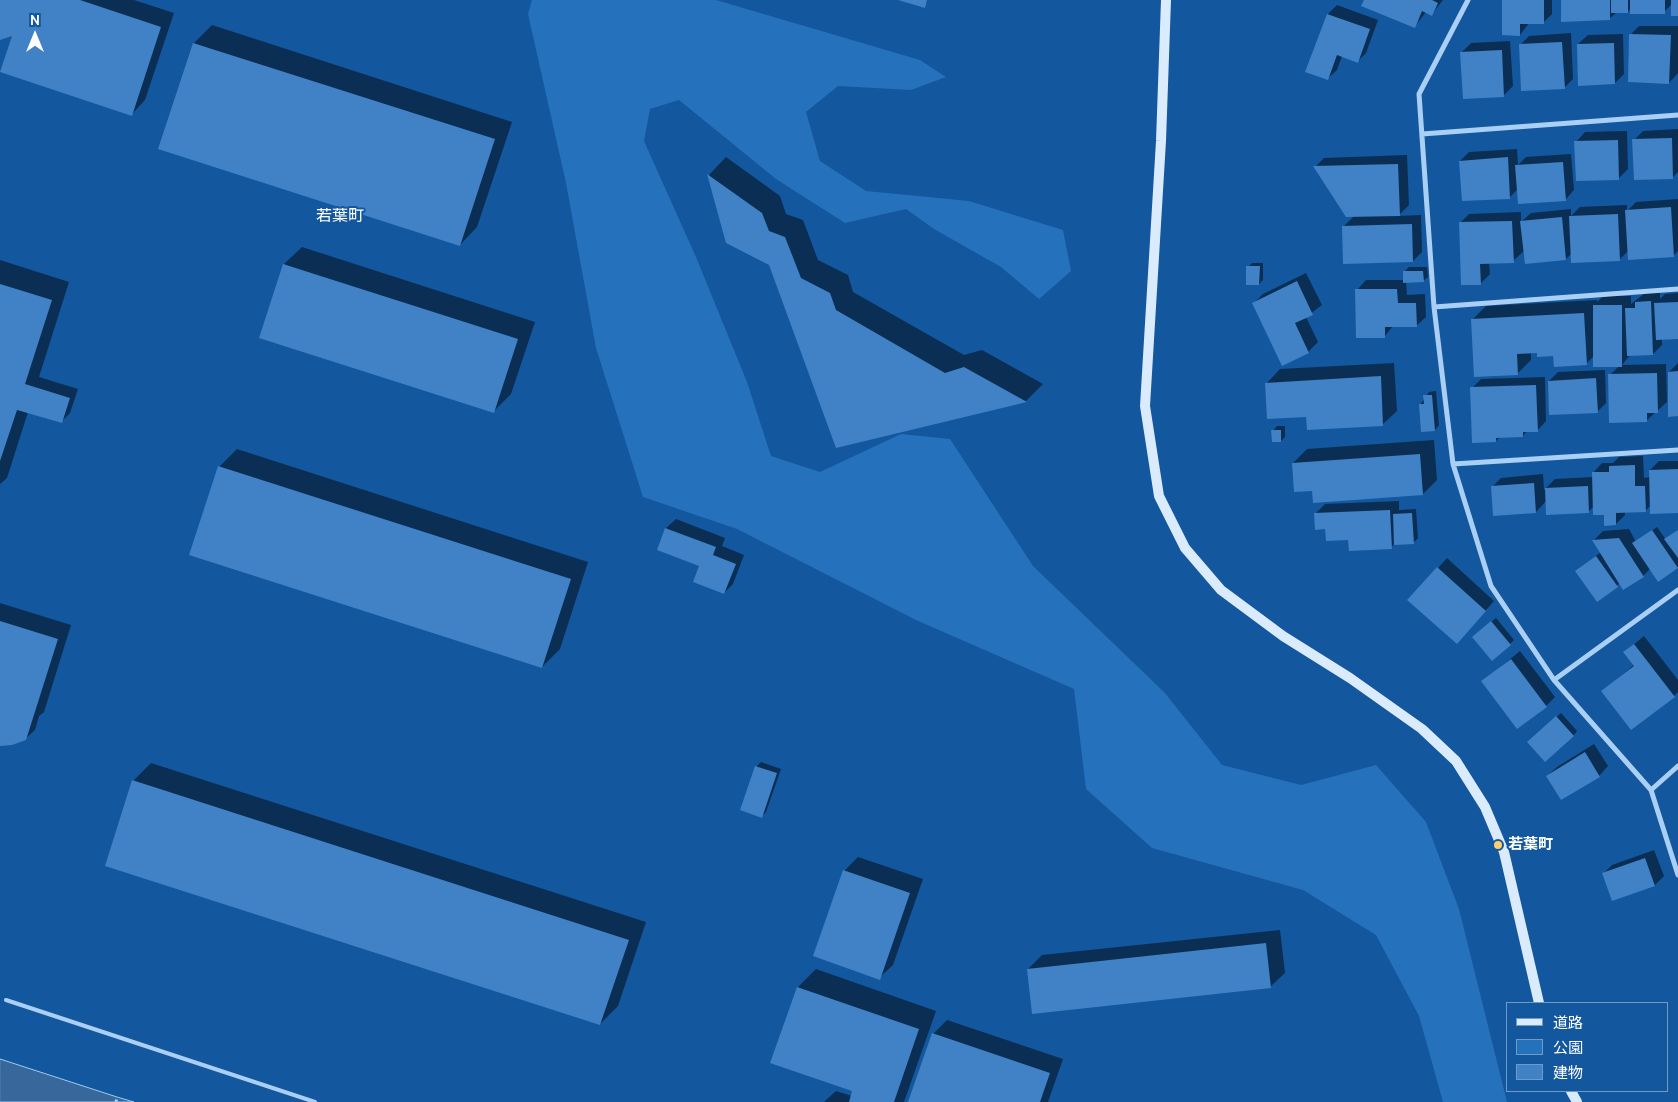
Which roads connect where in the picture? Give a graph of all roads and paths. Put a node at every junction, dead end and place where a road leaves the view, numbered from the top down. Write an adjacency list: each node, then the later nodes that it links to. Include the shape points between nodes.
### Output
1 (1166, 0): 15 (street, via 1145,406 1159,496 1185,548 1221,590 1283,636 1422,728 1456,761 1485,807 1504,852)
2 (1468, 0): 4 (street, via 1418,94)
3 (1678, 115): 4 (street)
4 (1422, 134): 6 (street)
5 (1678, 288): 6 (street)
6 (1434, 306): 8 (street)
7 (1678, 450): 8 (street)
8 (1453, 464): 10 (street, via 1491,586)
9 (1678, 590): 10 (street)
10 (1554, 680): 12 (street)
11 (1678, 766): 12 (street)
12 (1651, 790): 13 (street)
13 (1678, 875)
14 (6, 1000): 18 (lane)
15 (1539, 1002)
16 (117, 1097): 17 (path)
17 (116, 1102)
18 (315, 1102)

